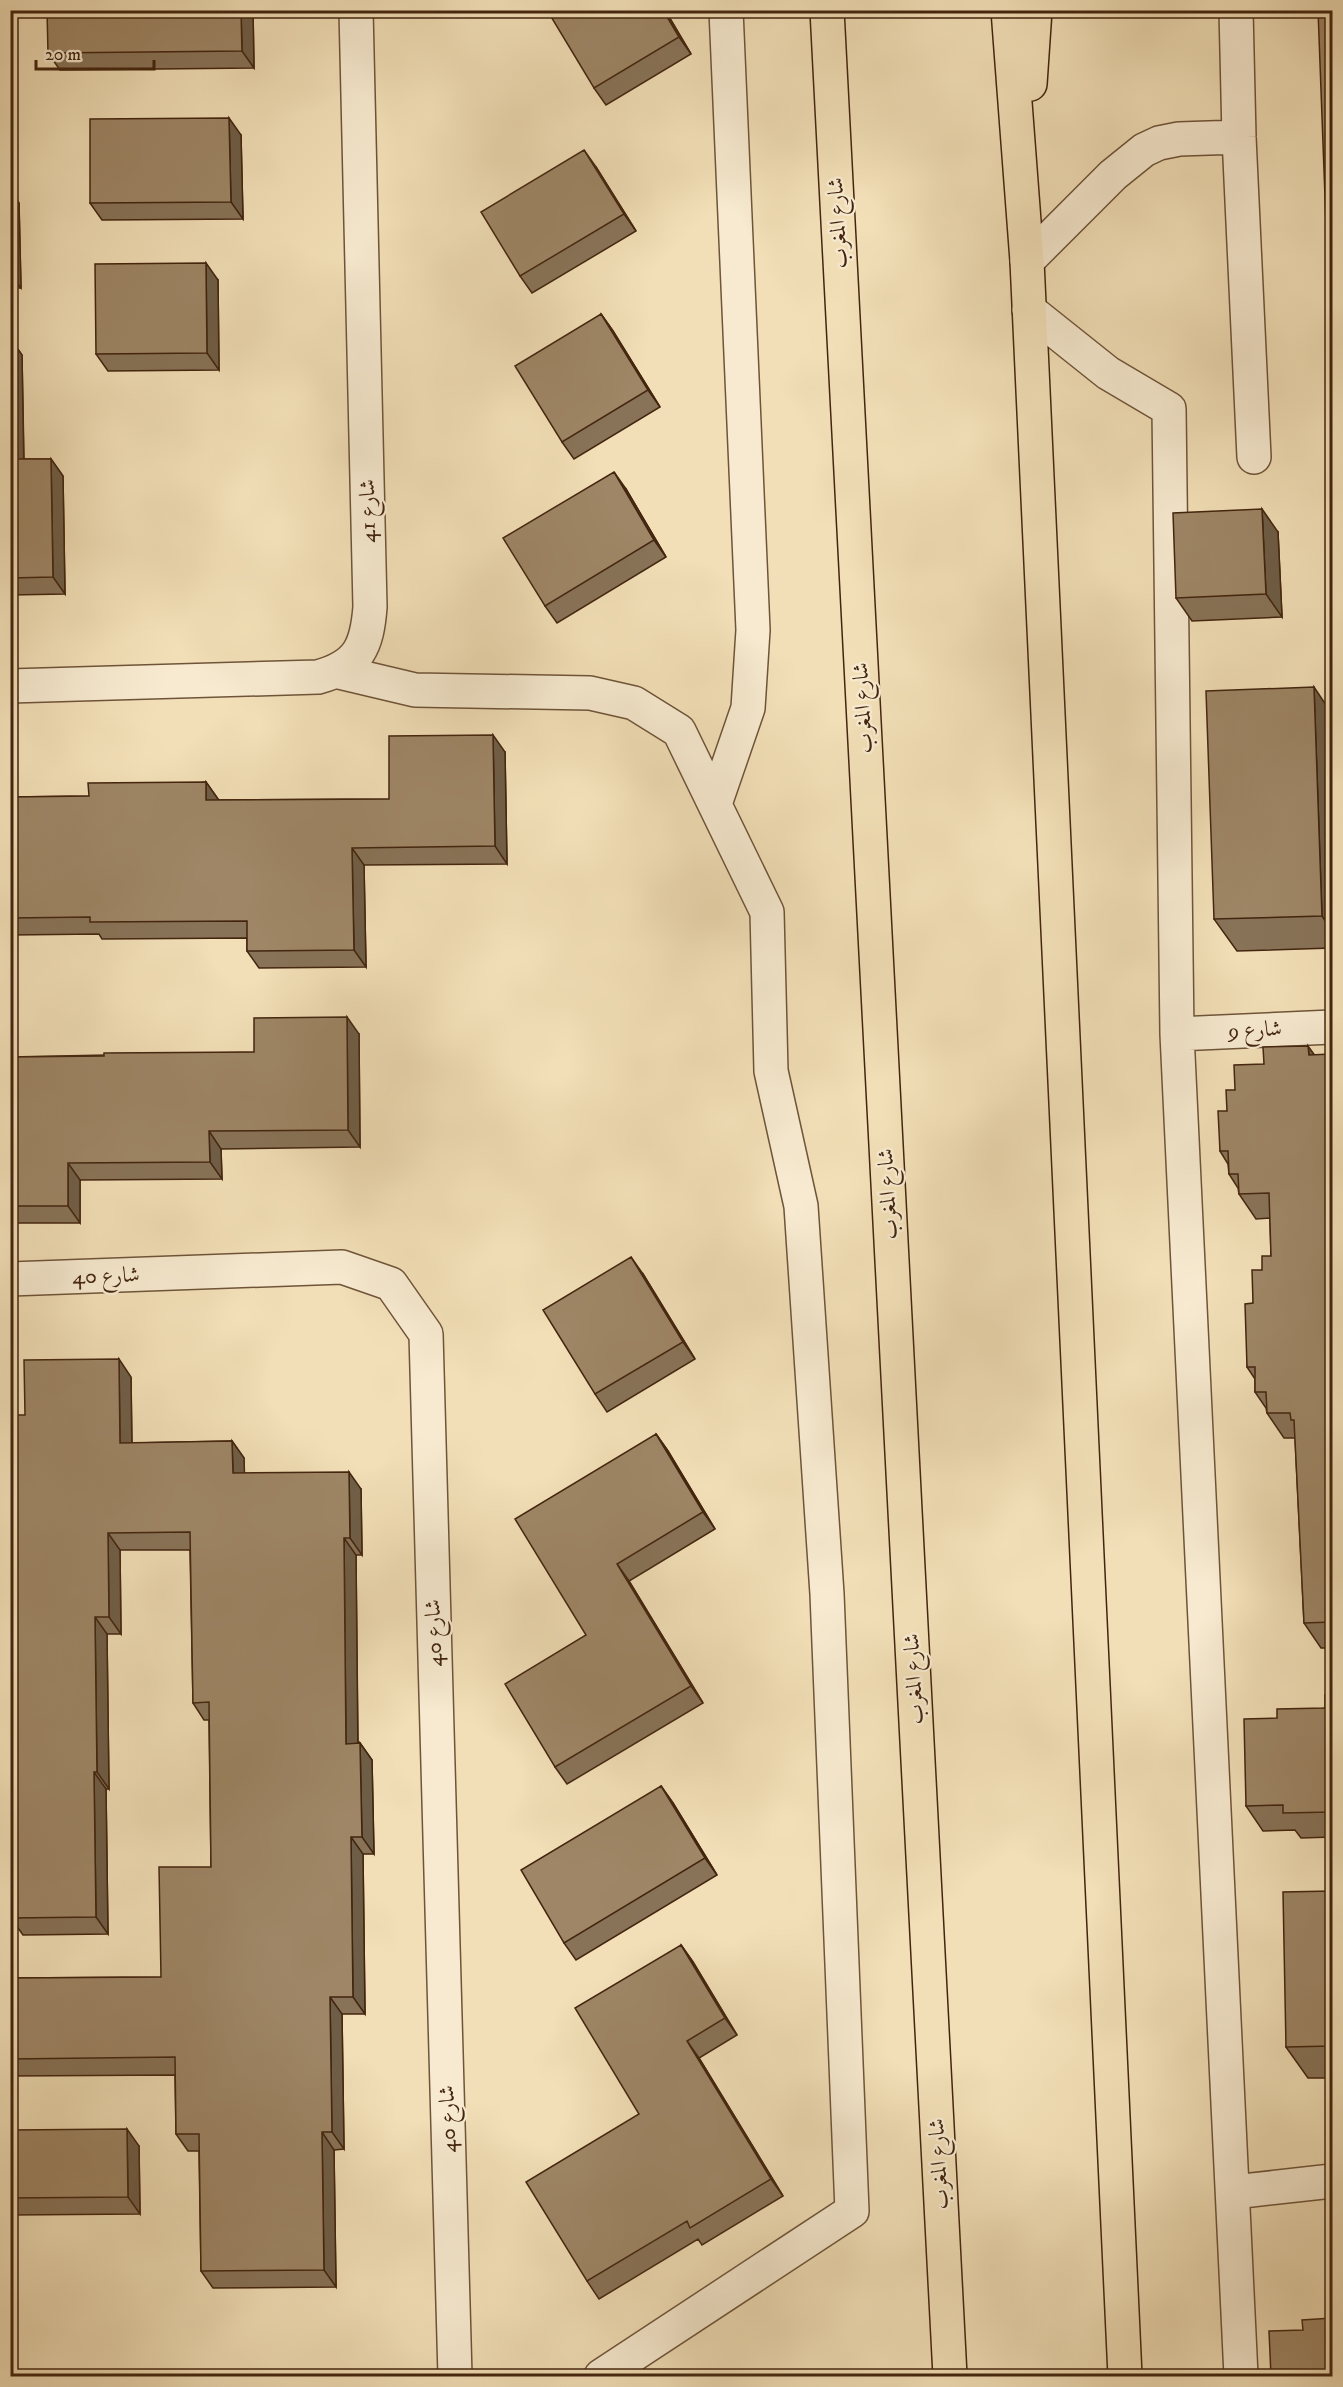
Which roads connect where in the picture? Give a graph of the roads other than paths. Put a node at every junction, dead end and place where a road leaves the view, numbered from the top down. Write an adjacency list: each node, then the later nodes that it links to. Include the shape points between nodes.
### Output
1 (356, 10): 12 (street, شارع 41, via 370,607 368,630 358,654)
2 (726, 10): 14 (street, via 753,630 748,708)
3 (827, 10): 22 (highway, شارع المغرب)
4 (1008, 10): 8 (highway)
5 (1035, 10): 8 (highway)
6 (1236, 10): 7 (street)
7 (1239, 136): 9 (street, via 1179,139 1143,150); 11 (street)
8 (1022, 218): 9 (highway)
9 (1027, 261): 10 (highway)
10 (1029, 310): 16 (street, via 1108,374 1170,409); 23 (highway)
11 (1254, 457)
12 (339, 672): 13 (street, via 318,677); 14 (street, via 416,690 590,693 634,703 679,731)
13 (10, 686)
14 (715, 804): 21 (street, via 767,912 771,1071 801,1206 827,1594 852,2211)
15 (1332, 1027): 16 (street, شارع 9)
16 (1178, 1034): 19 (street)
17 (10, 1280): 20 (street, شارع 40, via 342,1267 391,1284 426,1334)
18 (1332, 2181): 19 (street)
19 (1234, 2192): 24 (street)
20 (455, 2376)
21 (601, 2376)
22 (950, 2376)
23 (1125, 2376)
24 (1241, 2376)

